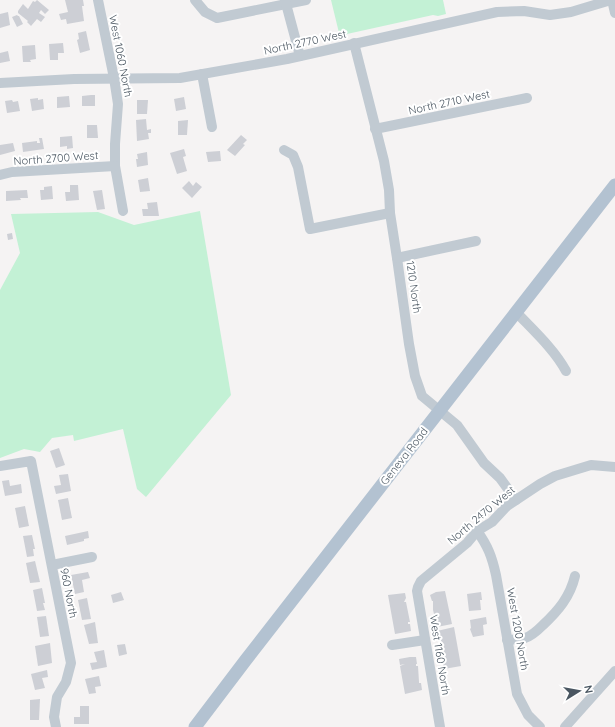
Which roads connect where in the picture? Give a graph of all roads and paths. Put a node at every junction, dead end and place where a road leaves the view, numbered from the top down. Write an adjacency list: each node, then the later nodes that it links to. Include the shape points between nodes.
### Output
1 (98, 0): 10 (street, West 1060 North)
2 (195, 0): 5 (street, via 205,12 216,18)
3 (306, 0): 5 (street)
4 (611, 0): 6 (street); 7 (street, North 2770 West, via 571,12 550,15 524,11 497,12)
5 (286, 2): 8 (street)
6 (615, 13)
7 (354, 43): 8 (street, North 2770 West); 14 (street, 1210 North)
8 (300, 56): 9 (street, North 2770 West)
9 (202, 74): 10 (street, North 2770 West, via 180,78); 13 (street)
10 (114, 78): 11 (street, North 2770 West); 16 (street, West 1060 North, via 118,104)
11 (0, 83)
12 (527, 98): 14 (street, North 2710 West)
13 (212, 127)
14 (375, 129): 20 (street, 1210 North, via 384,161)
15 (284, 150): 20 (street, via 293,155 298,167 310,230)
16 (115, 166): 17 (street, North 2700 West, via 12,172); 19 (street, West 1060 North)
17 (0, 175)
18 (615, 186): 23 (main road, Geneva Road)
19 (123, 211)
20 (390, 213): 22 (street, 1210 North)
21 (476, 241): 22 (street)
22 (398, 258): 25 (street, 1210 North, via 415,376 422,396)
23 (516, 312): 24 (street, via 552,351); 25 (main road, Geneva Road)
24 (566, 371)
25 (439, 411): 28 (street, 1210 North, via 457,425 484,463 500,478); 39 (main road, Geneva Road)
26 (0, 466): 31 (street, 960 North, via 31,460)
27 (615, 467): 28 (street, North 2470 West, via 591,465 555,476)
28 (516, 500): 29 (street, North 2470 West, via 492,522)
29 (477, 531): 33 (street, North 2470 West, via 421,581); 35 (street, West 1200 North, via 488,546 492,557)
30 (92, 557): 31 (street)
31 (52, 565): 38 (street, 960 North, via 71,663 66,682 57,697 54,717)
32 (575, 576): 35 (street, via 563,604 550,619 525,639)
33 (418, 587): 34 (street, West 1160 North)
34 (425, 640): 36 (street); 40 (street, West 1160 North)
35 (507, 640): 41 (street, West 1200 North, via 517,694 528,715)
36 (392, 646)
37 (615, 671): 42 (street)
38 (56, 727)
39 (196, 727)
40 (440, 727)
41 (540, 727)
42 (565, 727)

